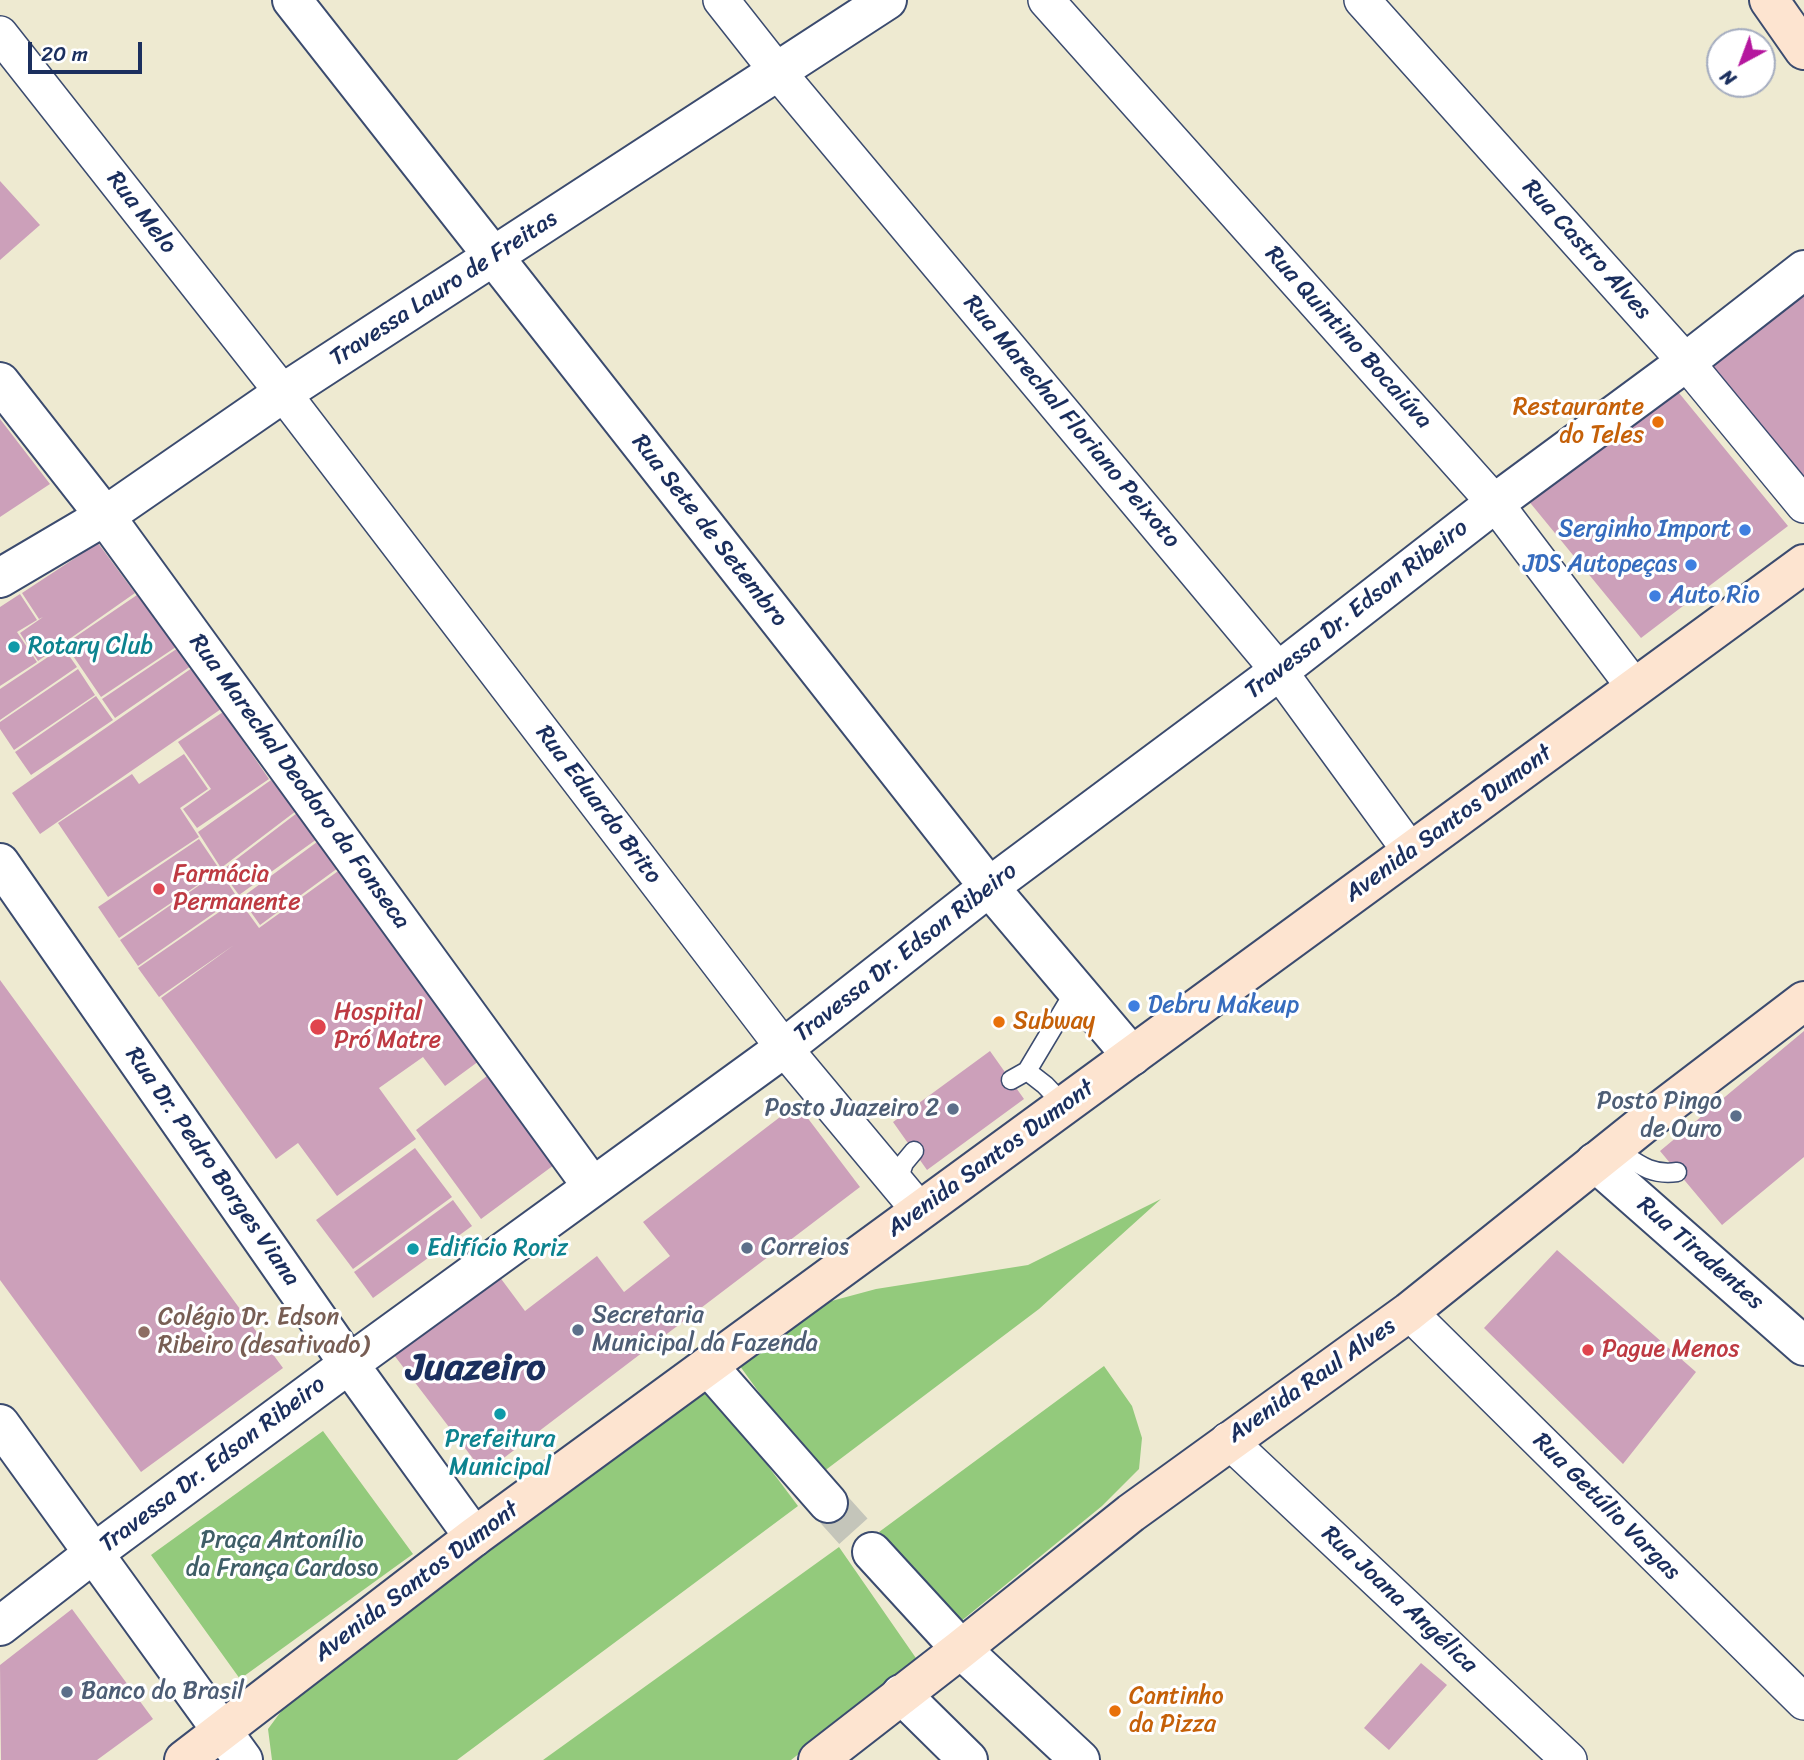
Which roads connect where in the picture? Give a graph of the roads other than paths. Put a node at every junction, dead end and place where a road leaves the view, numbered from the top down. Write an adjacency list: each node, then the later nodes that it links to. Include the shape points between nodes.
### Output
1 (292, 0): 10 (street, Rua Sete de Setembro)
2 (721, 0): 9 (street, Rua Marechal Floriano Peixoto)
3 (887, 0): 9 (street, Travessa Lauro de Freitas)
4 (1046, 0): 15 (street, Rua Quintino Bocaiúva)
5 (1362, 0): 12 (street, Rua Castro Alves)
6 (1769, 0): 8 (main road)
7 (0, 34): 14 (street, Rua Melo)
8 (1804, 50)
9 (777, 71): 10 (street, Travessa Lauro de Freitas); 20 (street, Rua Marechal Floriano Peixoto)
10 (494, 258): 14 (street, Travessa Lauro de Freitas); 24 (street, Rua Sete de Setembro)
11 (1804, 270): 12 (street, Travessa Dr. Edson Ribeiro)
12 (1686, 362): 15 (street, Travessa Dr. Edson Ribeiro); 16 (street, Rua Castro Alves)
13 (0, 382): 17 (street, Rua Marechal Deodoro da Fonseca)
14 (283, 393): 17 (street, Travessa Lauro de Freitas); 27 (street, Rua Eduardo Brito)
15 (1495, 503): 20 (street, Travessa Dr. Edson Ribeiro); 21 (street, Rua Quintino Bocaiúva)
16 (1804, 505)
17 (105, 516): 19 (street, Travessa Lauro de Freitas); 33 (street, Rua Marechal Deodoro da Fonseca)
18 (1804, 564): 21 (main road, Avenida Santos Dumont)
19 (0, 578)
20 (1279, 671): 22 (street, Rua Marechal Floriano Peixoto); 24 (street, Travessa Dr. Edson Ribeiro)
21 (1635, 688): 22 (main road, Avenida Santos Dumont)
22 (1411, 852): 28 (main road, Avenida Santos Dumont)
23 (0, 863): 37 (street, Rua Dr. Pedro Borges Viana)
24 (989, 887): 25 (street, Rua Sete de Setembro); 27 (street, Travessa Dr. Edson Ribeiro)
25 (1076, 989): 28 (street, Rua Sete de Setembro); 29 (lane, via 1019,1076 1045,1085)
26 (1804, 1001): 31 (main road, Avenida Raul Alves)
27 (785, 1048): 33 (street, Travessa Dr. Edson Ribeiro); 34 (street, Rua Eduardo Brito)
28 (1132, 1056): 29 (main road, Avenida Santos Dumont)
29 (1065, 1105): 34 (main road, Avenida Santos Dumont)
30 (914, 1151): 34 (lane, via 904,1163)
31 (1605, 1155): 32 (lane, via 1662,1174); 35 (main road, Avenida Raul Alves); 36 (street, Rua Tiradentes)
32 (1677, 1172)
33 (592, 1186): 37 (street, Travessa Dr. Edson Ribeiro)
34 (909, 1197): 38 (main road, Avenida Santos Dumont)
35 (1409, 1312): 40 (main road, Avenida Raul Alves); 48 (street, Rua Getúlio Vargas)
36 (1804, 1346)
37 (349, 1364): 42 (street, Rua Dr. Pedro Borges Viana); 44 (street, Travessa Dr. Edson Ribeiro)
38 (708, 1366): 41 (street); 42 (main road, Avenida Santos Dumont)
39 (0, 1424): 44 (street)
40 (1228, 1440): 46 (main road, Avenida Raul Alves); 54 (street, Rua Joana Angélica)
41 (828, 1503)
42 (474, 1537): 49 (main road, Avenida Santos Dumont)
43 (872, 1552): 46 (street)
44 (94, 1553): 45 (street, Travessa Dr. Edson Ribeiro); 49 (street)
45 (0, 1626)
46 (961, 1649): 47 (main road, Avenida Raul Alves); 53 (street)
47 (901, 1693): 51 (main road, Avenida Raul Alves); 52 (street)
48 (1804, 1702)
49 (232, 1746): 50 (main road, Avenida Santos Dumont)
50 (184, 1760)
51 (818, 1760)
52 (968, 1760)
53 (1080, 1760)
54 (1569, 1760)

